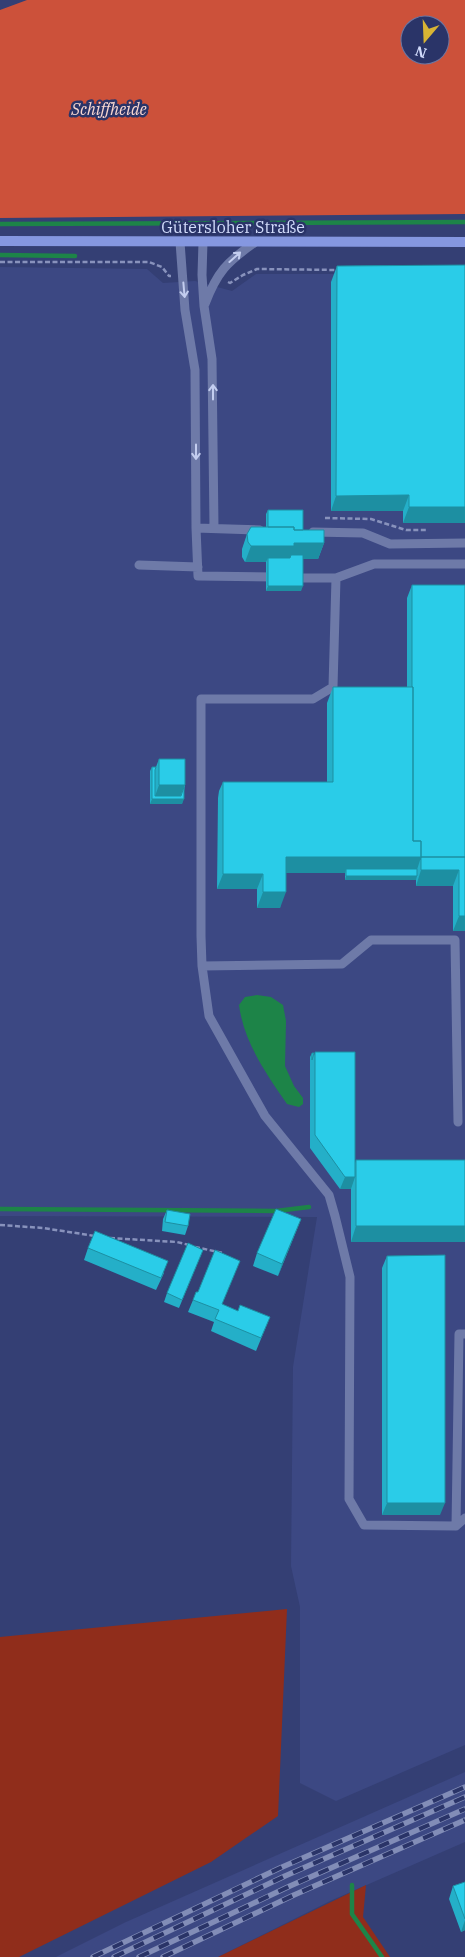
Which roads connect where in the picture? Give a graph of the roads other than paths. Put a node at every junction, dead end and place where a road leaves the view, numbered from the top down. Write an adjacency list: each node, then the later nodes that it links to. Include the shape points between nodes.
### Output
1 (0, 241): 2 (main road, Gütersloher Straße)
2 (180, 242): 3 (main road, Gütersloher Straße); 7 (lane, one-way to 7, via 195,370)
3 (203, 242): 4 (main road, Gütersloher Straße); 6 (lane)
4 (254, 242): 5 (main road, Gütersloher Straße); 6 (lane, one-way to 4, via 216,277)
5 (465, 242)
6 (204, 306): 8 (lane, one-way to 6, via 212,359)
7 (196, 528): 8 (lane); 14 (lane)
8 (214, 528): 9 (lane)
9 (272, 531)
10 (300, 531): 11 (lane, via 363,533 390,544)
11 (465, 543)
12 (465, 564): 15 (lane, via 374,564)
13 (139, 565): 14 (lane)
14 (198, 571): 15 (lane)
15 (336, 578): 16 (lane, via 333,686 313,699 201,699)
16 (202, 966): 17 (lane, via 342,964 371,940 455,940); 20 (lane, via 209,1016 265,1116 329,1195 336,1216 350,1277 349,1499 364,1524)
17 (458, 1122)
18 (465, 1334): 20 (lane, via 459,1334)
19 (465, 1518): 20 (lane)
20 (456, 1526)

